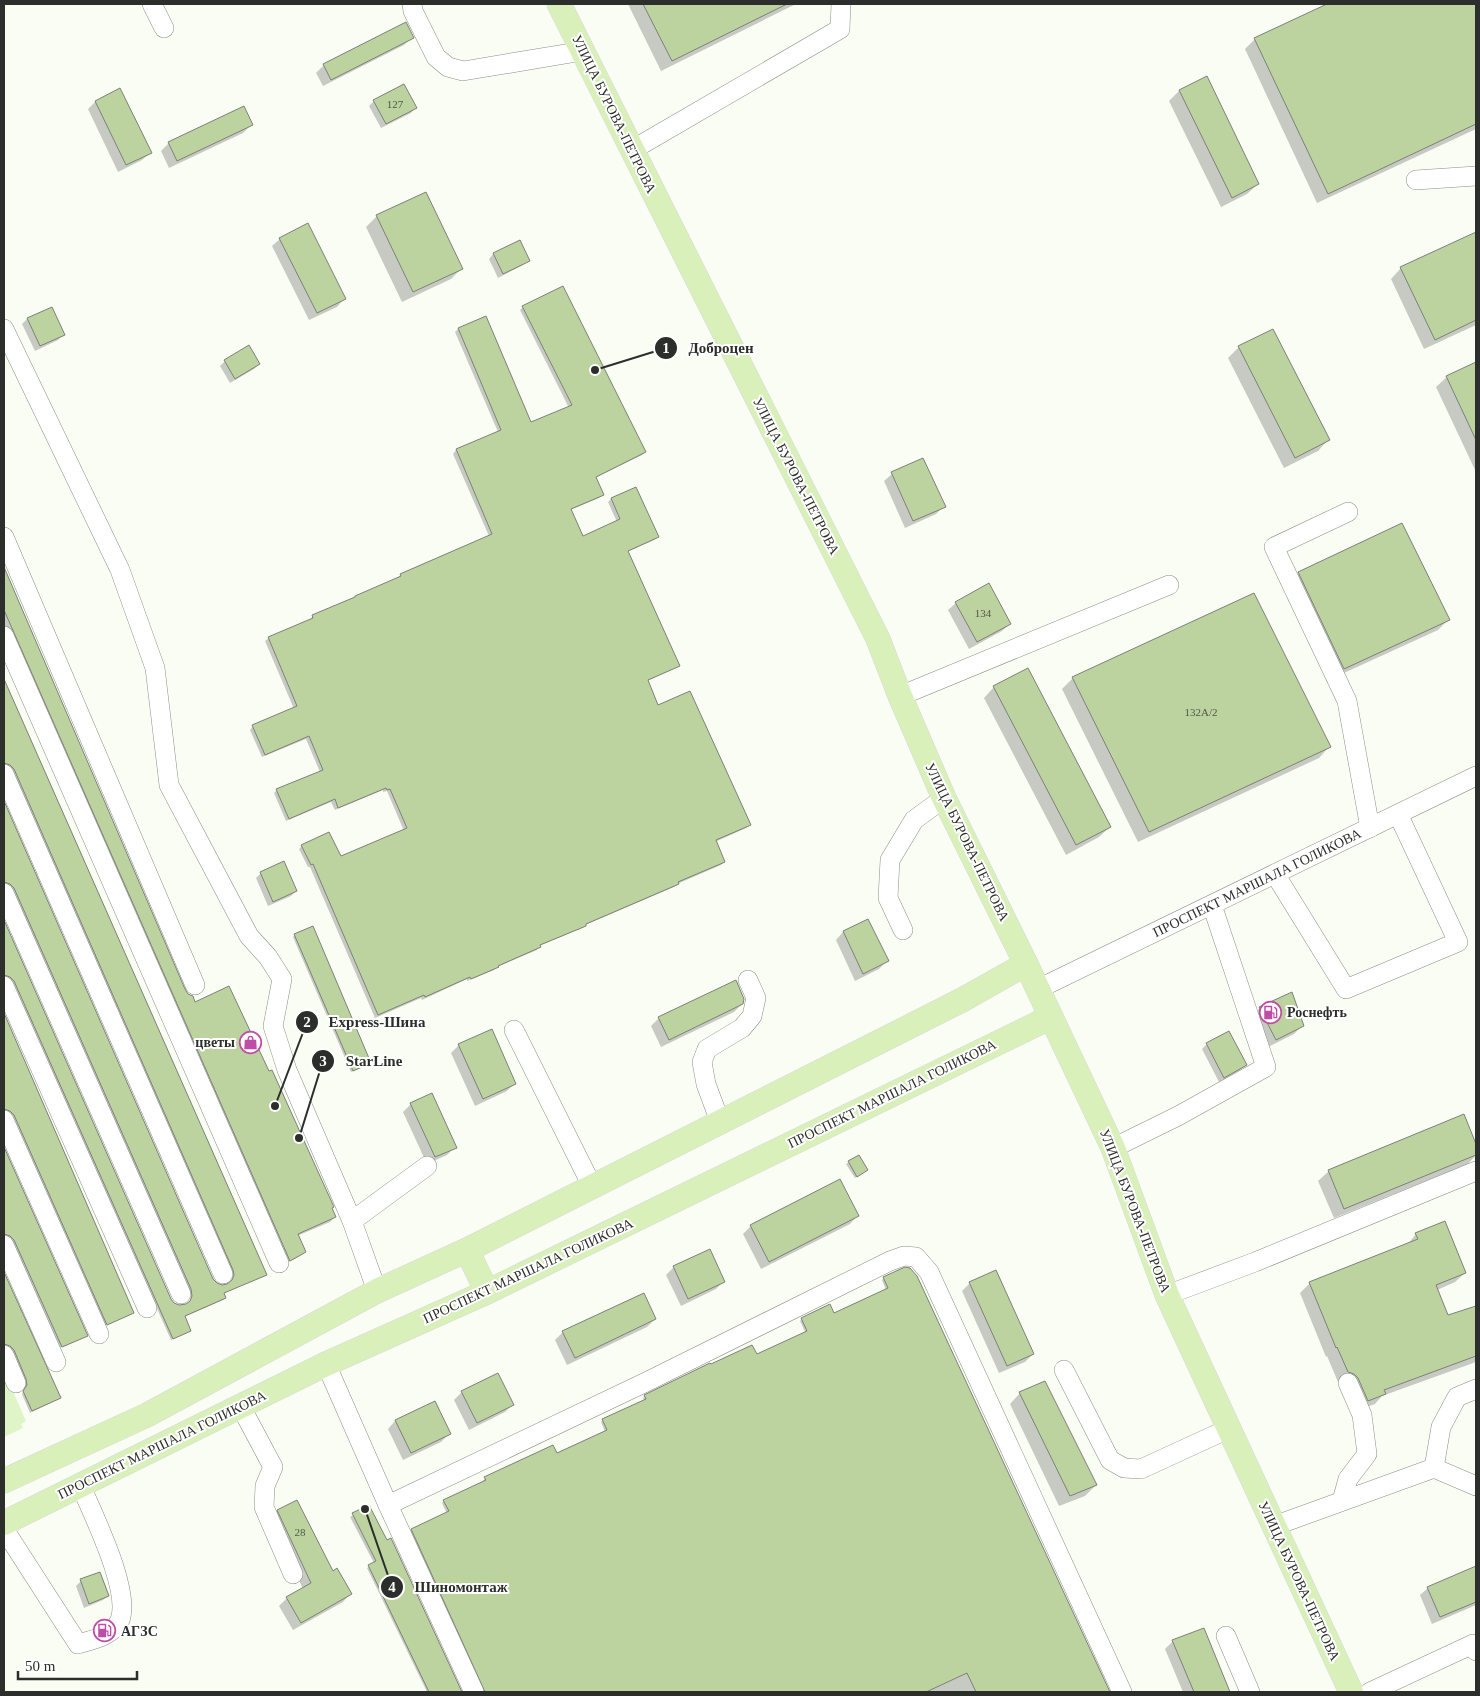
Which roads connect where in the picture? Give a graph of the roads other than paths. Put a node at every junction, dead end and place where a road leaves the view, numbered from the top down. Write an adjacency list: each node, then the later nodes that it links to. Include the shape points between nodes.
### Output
1 (152, 4): 5 (street)
2 (412, 4): 6 (street, via 436,57 448,67 463,71)
3 (559, 4): 6 (main road, УЛИЦА БУРОВА-ПЕТРОВА)
4 (841, 4): 7 (street, via 840,29)
5 (164, 28)
6 (583, 51): 7 (main road, УЛИЦА БУРОВА-ПЕТРОВА)
7 (632, 150): 15 (main road, УЛИЦА БУРОВА-ПЕТРОВА, via 878,638)
8 (1476, 176): 9 (street)
9 (1416, 180)
10 (4, 329): 38 (street, via 120,570 155,668 169,785 249,936 282,979 273,1026 287,1070)
11 (1348, 512): 20 (street, via 1274,547 1347,701)
12 (4, 537): 27 (street)
13 (1169, 585): 15 (street)
14 (4, 636): 41 (street)
15 (900, 696): 18 (main road, УЛИЦА БУРОВА-ПЕТРОВА)
16 (4, 774): 42 (street)
17 (1476, 776): 19 (street, ПРОСПЕКТ МАРШАЛА ГОЛИКОВА)
18 (944, 798): 24 (street, via 914,820 890,860 888,898); 25 (main road, УЛИЦА БУРОВА-ПЕТРОВА)
19 (1398, 814): 20 (street, ПРОСПЕКТ МАРШАЛА ГОЛИКОВА); 21 (street, via 1458,942 1346,989)
20 (1370, 828): 21 (street, ПРОСПЕКТ МАРШАЛА ГОЛИКОВА)
21 (1275, 874): 23 (street, ПРОСПЕКТ МАРШАЛА ГОЛИКОВА)
22 (4, 893): 45 (street)
23 (1212, 905): 29 (street, ПРОСПЕКТ МАРШАЛА ГОЛИКОВА); 34 (street, via 1266,1067)
24 (903, 930)
25 (1026, 964): 29 (main road, УЛИЦА БУРОВА-ПЕТРОВА); 33 (main road, via 962,1000)
26 (748, 980): 33 (street, via 756,998 752,1016 742,1028 707,1049 702,1062)
27 (195, 985)
28 (4, 986): 47 (street)
29 (1038, 989): 30 (main road, УЛИЦА БУРОВА-ПЕТРОВА)
30 (1051, 1017): 34 (main road, УЛИЦА БУРОВА-ПЕТРОВА); 44 (main road, ПРОСПЕКТ МАРШАЛА ГОЛИКОВА)
31 (514, 1030): 37 (street)
32 (4, 1120): 48 (street)
33 (720, 1122): 37 (main road)
34 (1113, 1148): 46 (main road, УЛИЦА БУРОВА-ПЕТРОВА)
35 (427, 1166): 38 (street)
36 (1476, 1171): 46 (street)
37 (592, 1186): 40 (main road)
38 (352, 1221): 43 (street)
39 (4, 1244): 50 (street)
40 (467, 1250): 43 (main road); 44 (main road)
41 (279, 1264)
42 (224, 1274)
43 (377, 1291): 59 (main road, via 147,1415)
44 (487, 1292): 51 (main road, ПРОСПЕКТ МАРШАЛА ГОЛИКОВА)
45 (181, 1294)
46 (1167, 1294): 57 (main road, УЛИЦА БУРОВА-ПЕТРОВА)
47 (147, 1308)
48 (99, 1334)
49 (4, 1355): 53 (street)
50 (56, 1362)
51 (326, 1364): 56 (main road, ПРОСПЕКТ МАРШАЛА ГОЛИКОВА); 63 (street)
52 (1064, 1370): 57 (street, via 1110,1460 1124,1468 1141,1469)
53 (16, 1383)
54 (1348, 1383): 62 (street, via 1362,1415 1367,1454 1348,1479)
55 (1476, 1388): 58 (street, via 1457,1397 1441,1427)
56 (241, 1407): 60 (main road, ПРОСПЕКТ МАРШАЛА ГОЛИКОВА); 67 (street, via 273,1467 265,1486 264,1507)
57 (1228, 1429): 65 (main road, УЛИЦА БУРОВА-ПЕТРОВА)
58 (1434, 1468): 61 (street); 62 (street)
59 (4, 1481)
60 (81, 1486): 64 (main road, ПРОСПЕКТ МАРШАЛА ГОЛИКОВА); 66 (street, via 113,1564 122,1599 120,1621 105,1636 78,1644)
61 (1476, 1486)
62 (1342, 1501): 65 (street)
63 (388, 1505): 70 (street); 71 (street, via 890,1261 904,1256 916,1257 929,1272)
64 (4, 1523)
65 (1274, 1526): 73 (main road, УЛИЦА БУРОВА-ПЕТРОВА)
66 (4, 1529)
67 (293, 1574)
68 (1226, 1636): 72 (street)
69 (1476, 1651): 74 (street, via 1473,1644)
70 (474, 1692)
71 (1122, 1692)
72 (1250, 1692)
73 (1351, 1692)
74 (1370, 1692)

